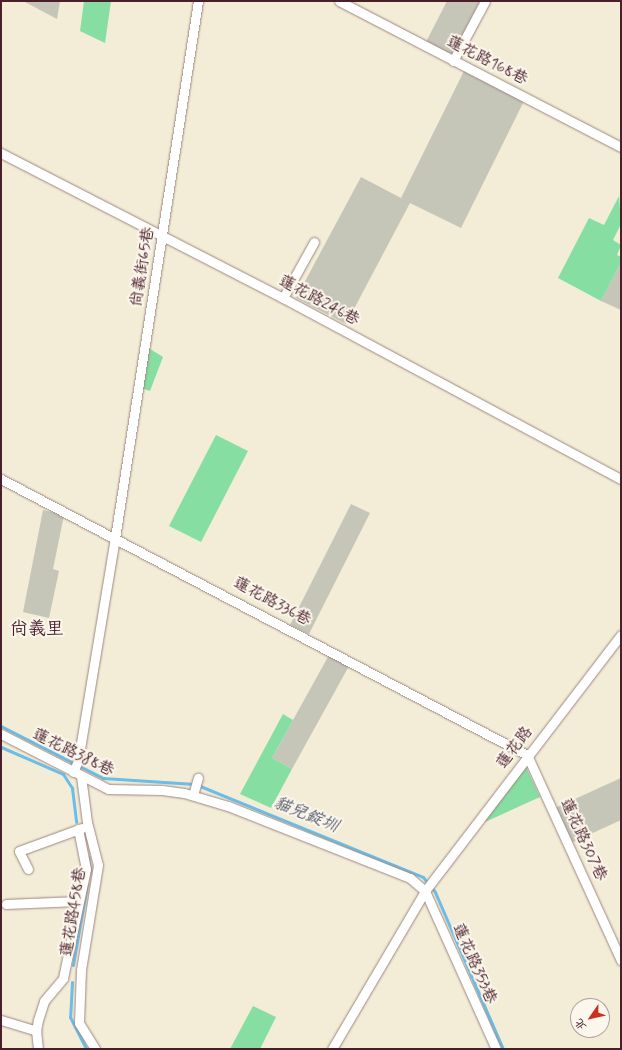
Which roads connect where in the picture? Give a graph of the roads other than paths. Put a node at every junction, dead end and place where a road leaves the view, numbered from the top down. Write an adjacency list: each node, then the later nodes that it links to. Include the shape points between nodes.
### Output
1 (198, 1): 7 (street, 尚義街65巷)
2 (339, 1): 4 (street, 蓮花路168巷)
3 (485, 1): 4 (street)
4 (453, 61): 5 (street, 蓮花路168巷)
5 (621, 147)
6 (1, 153): 7 (street, 蓮花路246巷)
7 (163, 236): 9 (street, 蓮花路246巷); 12 (street, 尚義街65巷)
8 (314, 242): 9 (street)
9 (283, 298): 10 (street, 蓮花路246巷)
10 (621, 478)
11 (1, 479): 12 (street, 蓮花路336巷)
12 (115, 538): 15 (street, 蓮花路336巷); 16 (street, 尚義街65巷)
13 (621, 635): 15 (street, 蓮花路)
14 (1, 734): 16 (street, 蓮花路388巷)
15 (527, 755): 22 (street, 蓮花路); 25 (street, 蓮花路307巷)
16 (77, 774): 18 (street, 蓮花路388巷, via 108,789 162,790); 19 (street, 蓮花路458巷)
17 (198, 778): 18 (street)
18 (193, 795): 22 (street, 蓮花路388巷, via 228,806 410,878)
19 (88, 826): 20 (street); 26 (street, 蓮花路458巷, via 98,865)
20 (78, 830): 21 (street, via 19,851); 23 (street, via 86,870)
21 (28, 869)
22 (425, 891): 32 (street); 33 (street, 蓮花路353巷)
23 (78, 901): 24 (street); 27 (street)
24 (6, 904)
25 (621, 960)
26 (80, 970): 27 (street); 31 (street, 蓮花路458巷, via 79,1023)
27 (64, 978): 29 (street, via 44,1001)
28 (1, 1020): 29 (street)
29 (36, 1032): 30 (street)
30 (38, 1049)
31 (95, 1049)
32 (332, 1049)
33 (496, 1049)

